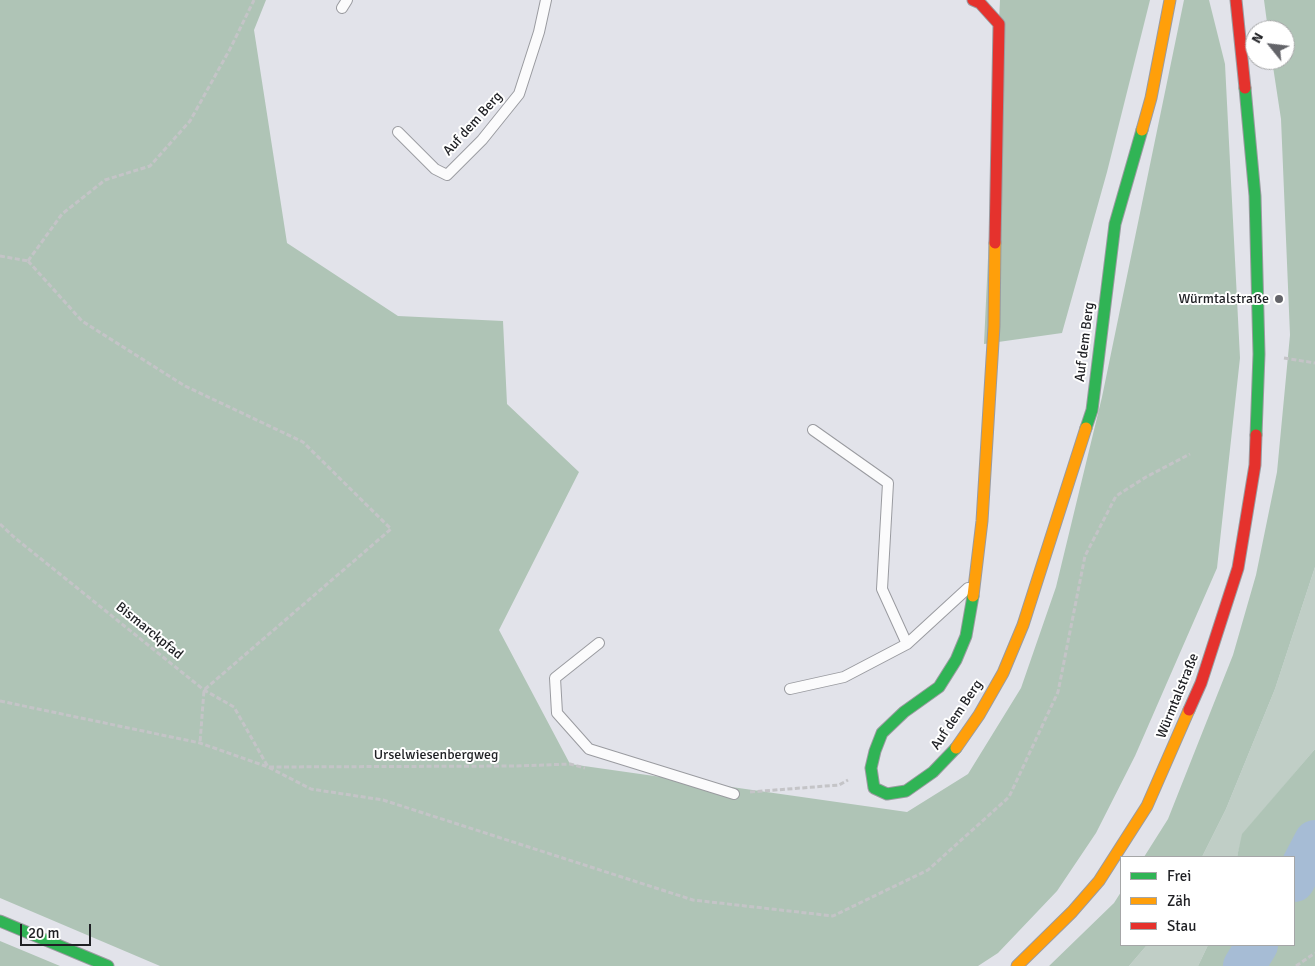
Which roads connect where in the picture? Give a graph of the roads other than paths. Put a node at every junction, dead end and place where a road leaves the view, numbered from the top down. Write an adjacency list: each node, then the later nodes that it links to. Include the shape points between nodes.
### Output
1 (546, 0): 5 (lane, Auf dem Berg, via 519,94 482,140 447,175 436,169)
2 (973, 0): 7 (street, via 980,3 999,24 994,326 982,521)
3 (1170, 0): 7 (street, Auf dem Berg, via 1151,98 1115,224 1092,410 1023,626 1003,673 956,748 933,772 906,791 887,794 874,788 871,768 882,733 904,712 939,687 956,660 966,636)
4 (1236, 0): 14 (street, Würmtalstraße, via 1255,196 1259,354 1254,465 1238,568 1202,683 1147,806 1099,880 1072,912)
5 (398, 132)
6 (813, 430): 9 (lane, via 888,483 882,589)
7 (974, 583): 9 (lane)
8 (599, 643): 11 (lane, via 555,678 557,713 589,748)
9 (907, 644): 10 (lane, via 844,677)
10 (790, 689)
11 (734, 794)
12 (0, 921): 13 (street)
13 (108, 966)
14 (1017, 966)

